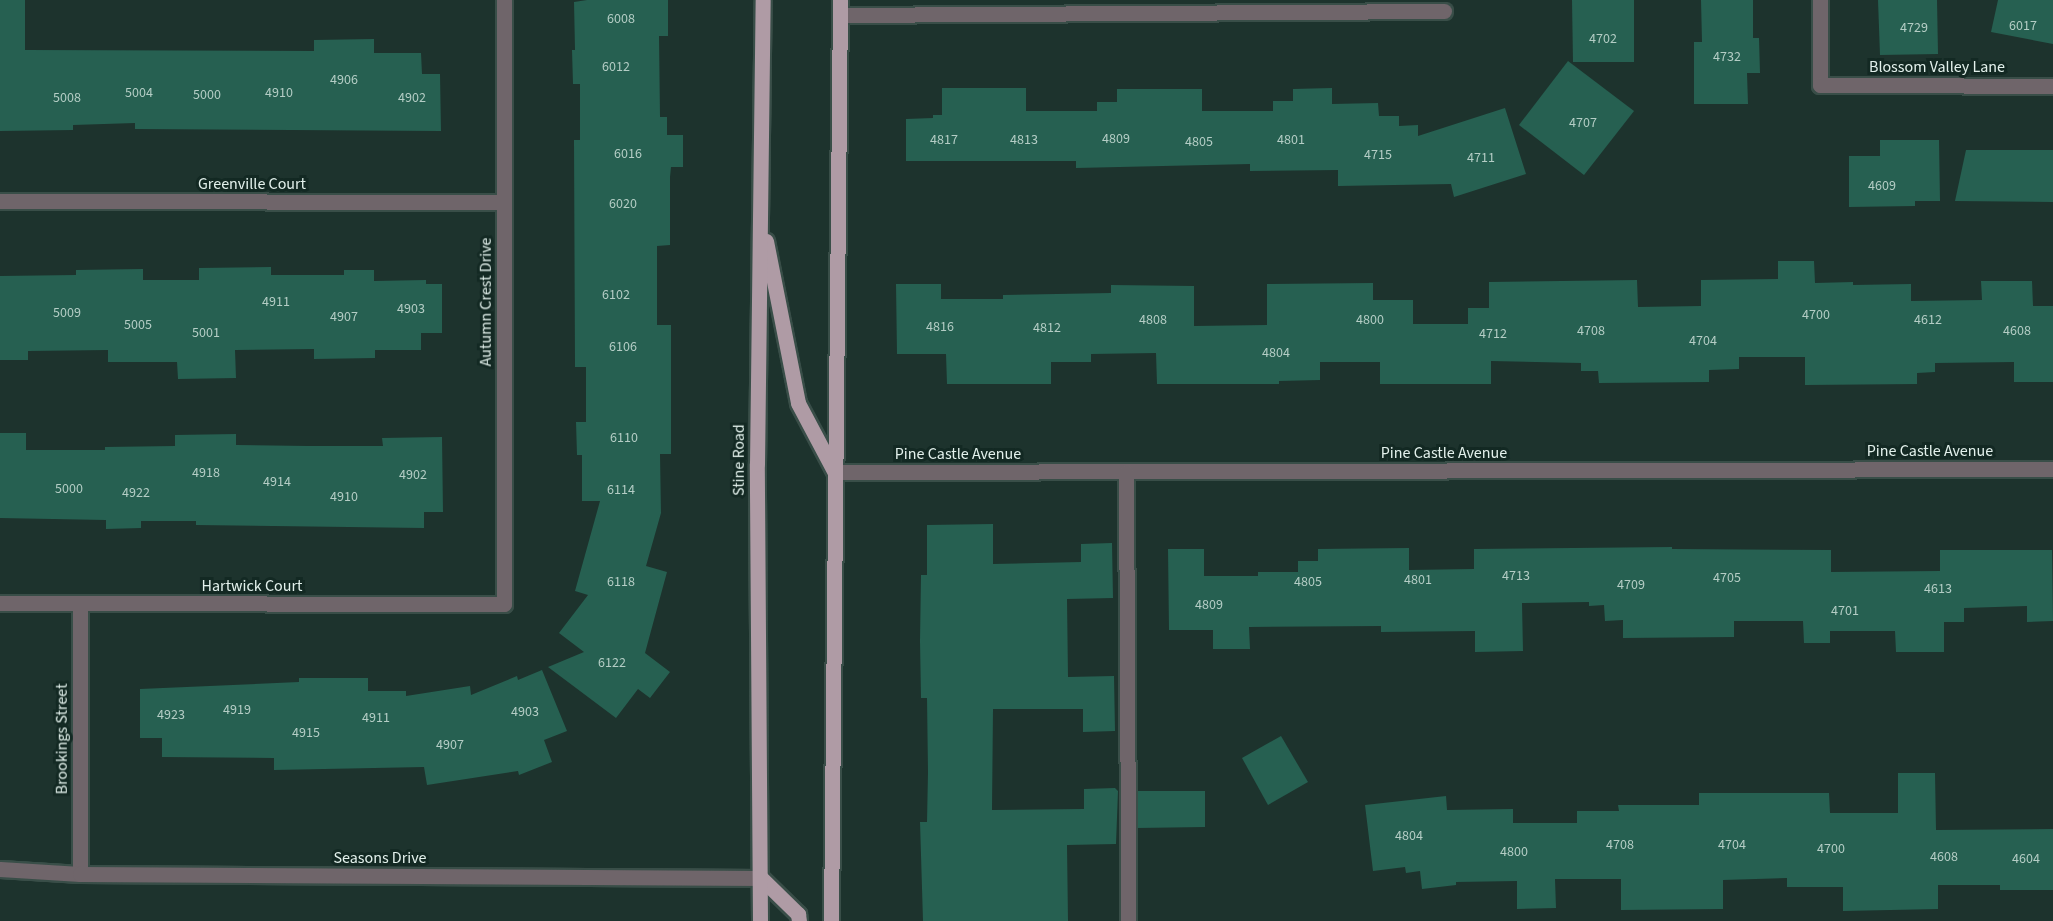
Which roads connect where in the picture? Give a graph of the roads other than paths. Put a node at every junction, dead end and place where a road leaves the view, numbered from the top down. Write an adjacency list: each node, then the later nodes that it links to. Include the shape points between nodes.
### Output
1 (504, 0): 8 (street, Autumn Crest Drive)
2 (763, 0): 9 (main road, Stine Road)
3 (1820, 0): 6 (street, Blossom Valley Lane, via 1820,85)
4 (840, 7): 5 (street); 11 (main road)
5 (1444, 11)
6 (2053, 86)
7 (0, 201): 8 (street, Greenville Court)
8 (504, 202): 15 (street, Autumn Crest Drive)
9 (760, 211): 11 (main road, via 798,403); 18 (main road, Stine Road)
10 (2053, 469): 12 (street, Pine Castle Avenue)
11 (835, 472): 12 (street, Pine Castle Avenue); 21 (main road)
12 (1126, 472): 22 (street)
13 (0, 603): 14 (street, Hartwick Court)
14 (80, 604): 15 (street, Hartwick Court); 17 (street, Brookings Street)
15 (504, 604)
16 (0, 869): 17 (street, Seasons Drive)
17 (80, 874): 18 (street, Seasons Drive)
18 (760, 879): 19 (main road, Stine Road); 20 (main road, via 798,914)
19 (760, 921)
20 (799, 921)
21 (831, 921)
22 (1128, 921)

